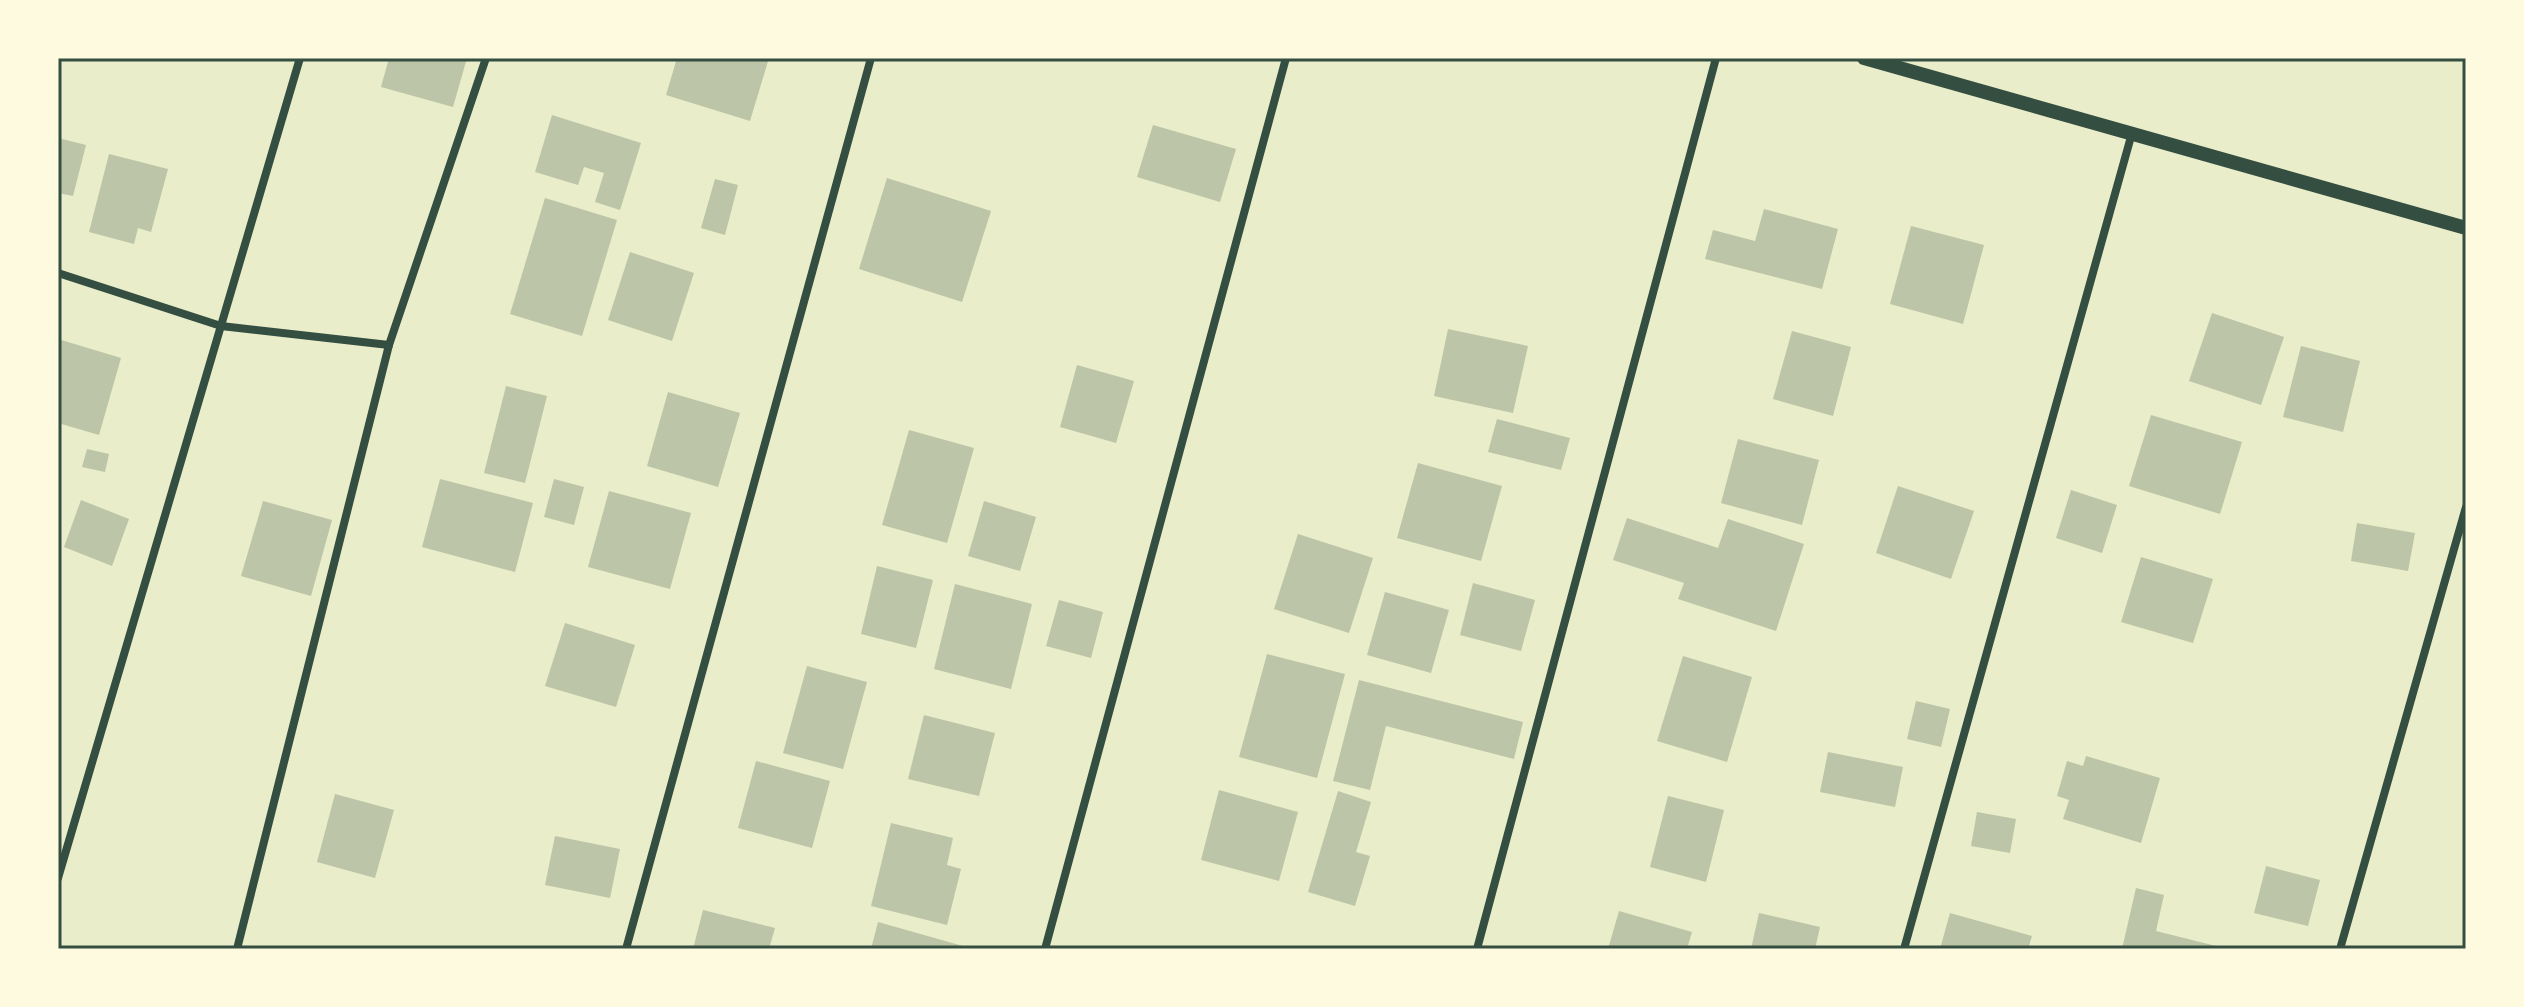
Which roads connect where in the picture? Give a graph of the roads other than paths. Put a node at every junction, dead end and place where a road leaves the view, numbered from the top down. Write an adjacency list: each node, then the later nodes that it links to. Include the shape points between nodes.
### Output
1 (300, 58): 10 (street)
2 (486, 58): 11 (street)
3 (871, 58): 15 (street)
4 (1286, 58): 16 (street)
5 (1716, 58): 17 (street)
6 (1864, 58): 7 (street)
7 (2132, 133): 8 (street); 18 (street)
8 (2466, 228)
9 (58, 273): 10 (street)
10 (221, 326): 11 (street); 13 (street)
11 (389, 345): 14 (street)
12 (2466, 507): 19 (street)
13 (58, 878)
14 (237, 949)
15 (626, 949)
16 (1045, 949)
17 (1477, 949)
18 (1904, 949)
19 (2340, 949)

